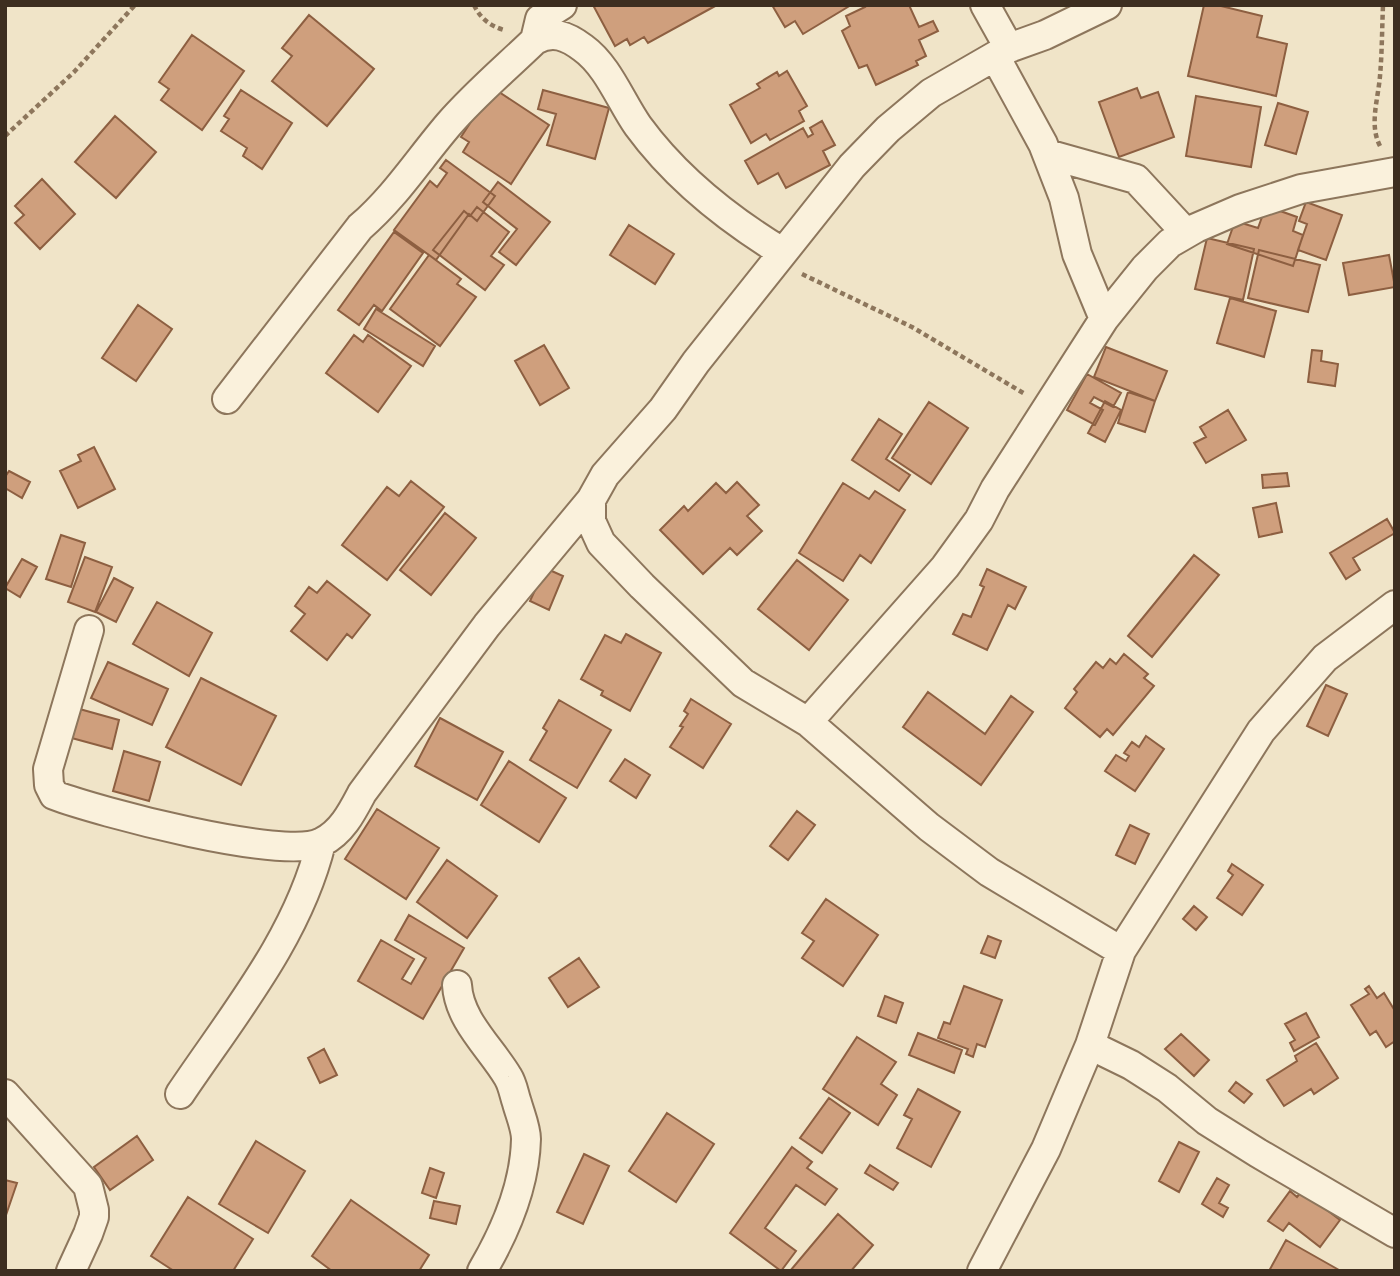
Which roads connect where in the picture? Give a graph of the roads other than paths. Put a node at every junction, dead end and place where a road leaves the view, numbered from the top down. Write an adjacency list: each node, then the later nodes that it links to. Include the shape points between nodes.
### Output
1 (562, 5): 4 (street, via 540,19)
2 (985, 5): 5 (street)
3 (1107, 5): 5 (street)
4 (535, 40): 9 (street, via 562,35 586,50 615,86 638,126 679,173); 11 (street, via 449,124 375,215 360,227)
5 (1002, 53): 6 (street); 9 (street, via 931,93 888,129)
6 (1047, 154): 8 (street, via 1136,179); 10 (street, via 1064,198 1077,254)
7 (1394, 172): 8 (street, via 1301,189)
8 (1186, 233): 10 (street, via 1145,268)
9 (779, 256): 12 (street, via 663,409 605,475)
10 (1104, 319): 15 (street, via 945,567)
11 (227, 398)
12 (591, 500): 15 (street, via 591,521 601,543 642,586 743,682); 16 (street, via 487,625 362,793 346,822)
13 (1395, 605): 17 (street, via 1325,658 1261,731)
14 (89, 630): 16 (street, via 48,769 54,795 84,807 195,833 285,847)
15 (808, 722): 17 (street, via 920,820 989,872)
16 (321, 843): 21 (street, via 314,871 272,958)
17 (1121, 951): 19 (street)
18 (457, 985): 24 (street, via 458,1000 510,1079 526,1137 511,1211)
19 (1090, 1045): 22 (street, via 1131,1065 1207,1121); 25 (street, via 1046,1149)
20 (5, 1094): 23 (street, via 88,1186 94,1217)
21 (180, 1094)
22 (1395, 1233)
23 (71, 1271)
24 (482, 1271)
25 (982, 1271)

